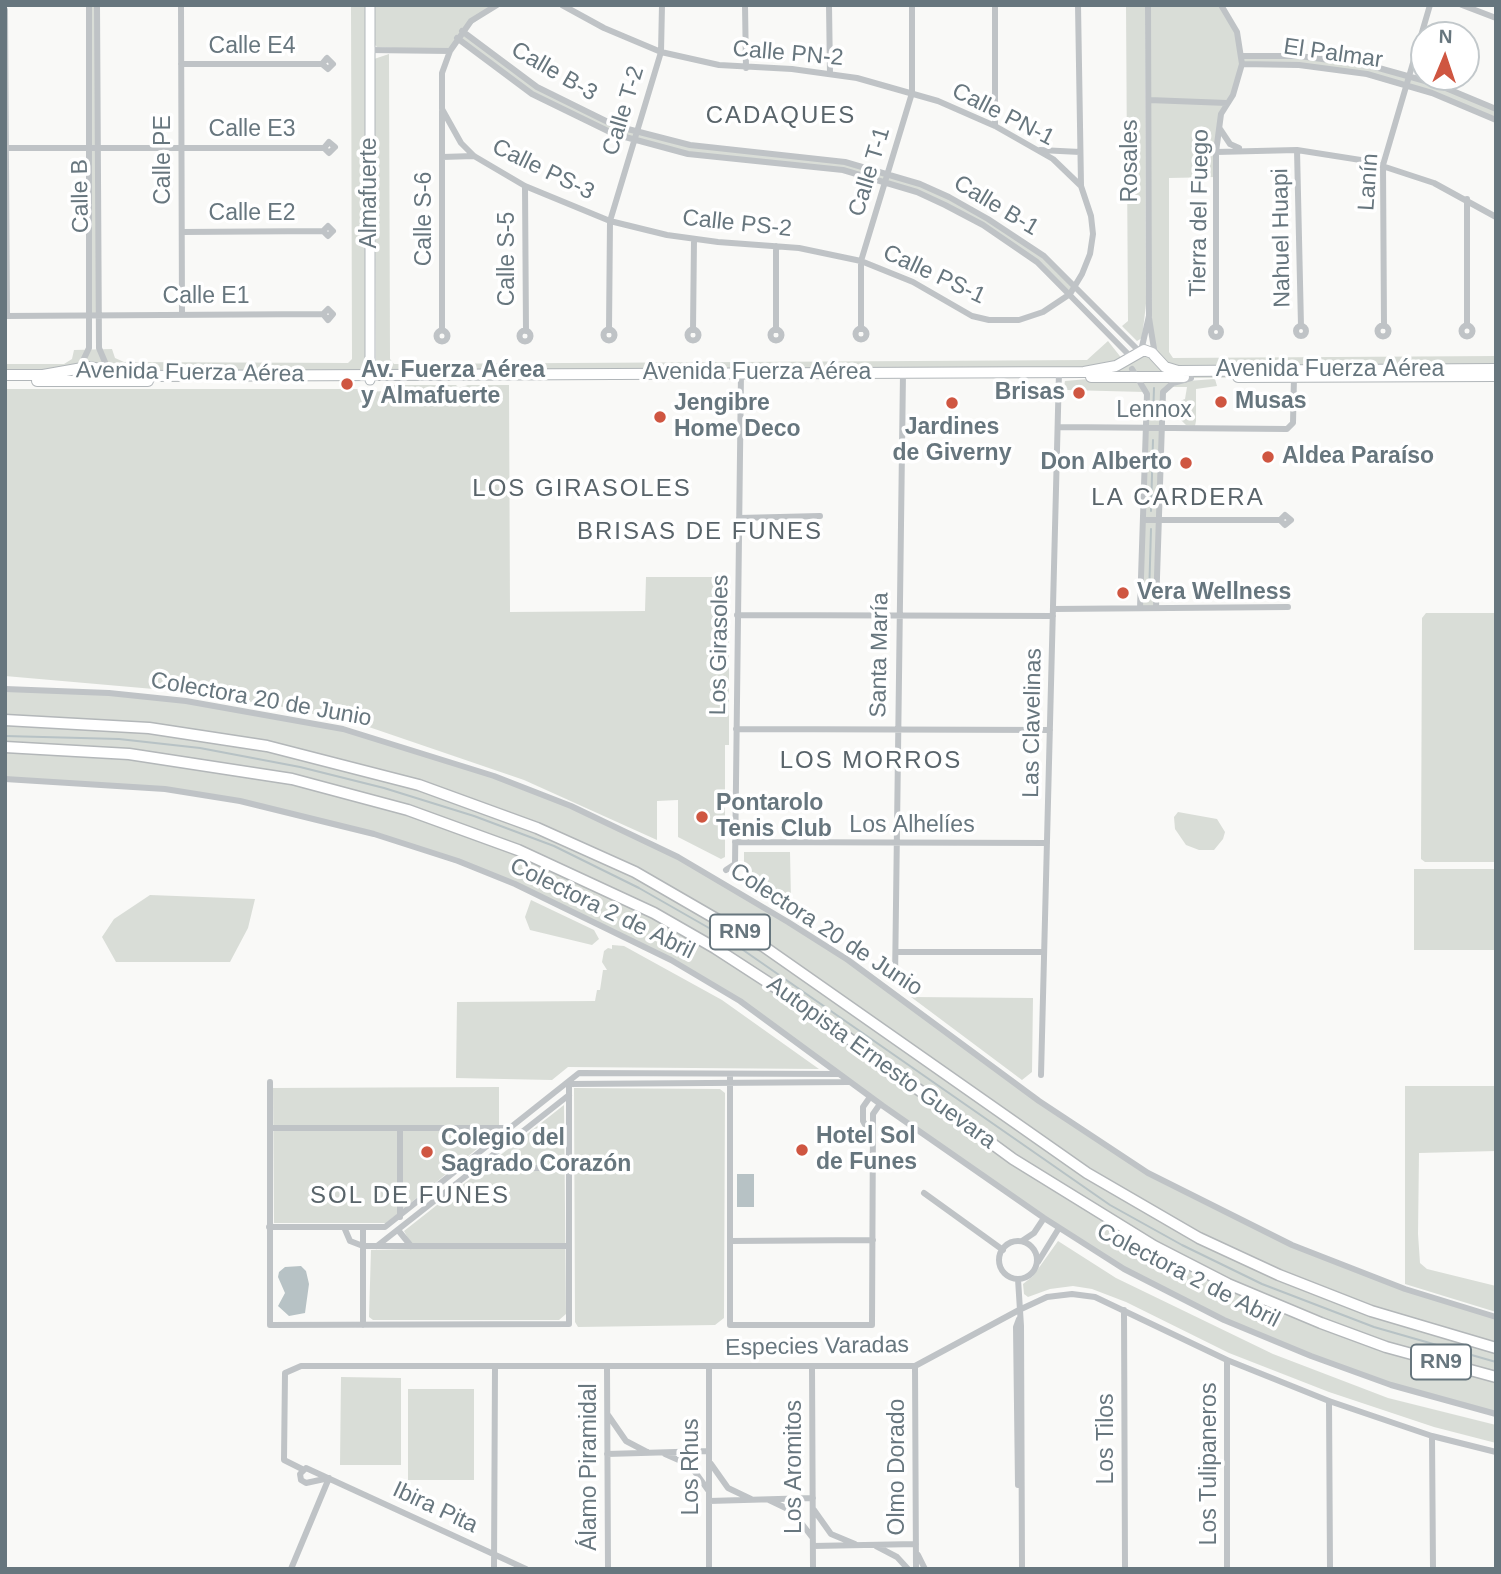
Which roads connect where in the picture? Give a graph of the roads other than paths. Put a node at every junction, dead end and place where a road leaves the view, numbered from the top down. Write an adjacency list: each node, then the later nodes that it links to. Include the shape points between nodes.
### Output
1 (89, 5): 47 (street, Calle B)
2 (97, 5): 48 (street, Calle B)
3 (181, 5): 26 (street, Calle PE)
4 (370, 5): 21 (street, Almafuerte)
5 (497, 5): 19 (street, Calle PS-3)
6 (562, 5): 23 (street, Calle PN-2)
7 (662, 5): 23 (street, Calle T-2)
8 (745, 5): 29 (street)
9 (829, 5): 31 (street)
10 (912, 5): 35 (street, Calle T-1)
11 (995, 5): 43 (street)
12 (1078, 5): 54 (street)
13 (1148, 5): 37 (street, Rosales)
14 (1221, 5): 25 (street, via 1237,32)
15 (1430, 5): 32 (street, Lanín)
16 (1462, 5): 18 (street)
17 (5, 10): 28 (street)
18 (1496, 18)
19 (462, 31): 20 (street, Calle PS-3); 34 (street, Calle B-3)
20 (458, 41): 22 (street, Calle PS-3); 36 (street, Calle B-3)
21 (370, 50): 22 (street); 103 (street, Almafuerte)
22 (450, 51): 39 (street, Calle PS-3, via 442,73)
23 (661, 52): 29 (street, Calle PN-2); 44 (street, Calle T-2)
24 (1327, 59): 25 (street, El Palmar); 30 (street); 32 (street, El Palmar)
25 (1242, 60): 30 (street, El Palmar); 38 (street, Tierra del Fuego)
26 (181, 64): 27 (street, Calle E4); 49 (street, Calle PE)
27 (322, 64)
28 (5, 65): 46 (street)
29 (746, 68): 31 (street, Calle PN-2)
30 (1327, 68): 33 (street, El Palmar)
31 (830, 74): 35 (street, Calle PN-2)
32 (1409, 75): 33 (street, Lanín); 40 (street, El Palmar)
33 (1406, 84): 41 (street, El Palmar); 58 (street, Lanín)
34 (537, 87): 36 (street); 44 (street, Calle B-3)
35 (912, 93): 43 (street, Calle PN-1); 59 (street, Calle T-1)
36 (532, 94): 45 (street, Calle B-3)
37 (1149, 100): 38 (street); 81 (street, Rosales)
38 (1227, 103): 42 (street, Tierra del Fuego)
39 (442, 109): 56 (street, Calle PS-3); 57 (street, Calle S-6)
40 (1496, 109)
41 (1496, 120)
42 (1219, 124): 51 (street, via 1222,134); 55 (street, Tierra del Fuego)
43 (995, 127): 52 (street, Calle PN-1)
44 (636, 132): 45 (street, Calle T-2); 59 (street, Calle B-3, via 690,145 845,162)
45 (633, 140): 60 (street, Calle B-3, via 688,154 843,170); 66 (street, Calle T-2)
46 (6, 148): 47 (street, Calle E3); 69 (street)
47 (89, 148): 48 (street, Calle E3); 77 (street, Calle B)
48 (97, 148): 49 (street, Calle E3); 78 (street, Calle B)
49 (182, 148): 50 (street, Calle E3); 70 (street, Calle PE)
50 (324, 148)
51 (1240, 149): 53 (street); 55 (street)
52 (1039, 150): 54 (street); 62 (street, Calle PN-1)
53 (1297, 150): 58 (street); 83 (street, Nahuel Huapi)
54 (1080, 152): 62 (street)
55 (1216, 152): 85 (street, Tierra del Fuego)
56 (474, 156): 57 (street); 61 (street, Calle PS-3)
57 (442, 157): 87 (street, Calle S-6)
58 (1383, 165): 63 (street); 84 (street, Lanín)
59 (888, 174): 60 (street, Calle T-1); 65 (street, Calle B-1, via 920,184)
60 (885, 182): 67 (street, Calle B-1, via 917,192); 73 (street, Calle T-1)
61 (525, 186): 66 (street, Calle PS-3); 91 (street, Calle S-5)
62 (1081, 186): 74 (street, Calle PN-1, via 1093,234 1090,254)
63 (1466, 199): 64 (street); 82 (street)
64 (1496, 217)
65 (988, 219): 67 (street); 74 (street, Calle B-1, via 1044,256)
66 (610, 221): 71 (street, Calle PS-2); 88 (street, Calle T-2)
67 (983, 225): 75 (street, Calle B-1, via 1037,262)
68 (323, 231): 70 (street, Calle E2)
69 (6, 232): 80 (street)
70 (182, 232): 79 (street, Calle PE)
71 (694, 239): 72 (street, Calle PS-2); 89 (street)
72 (776, 246): 73 (street, Calle PS-2); 90 (street)
73 (861, 261): 75 (street, Calle PS-1, via 989,320 1033,316); 86 (street, Calle T-1)
74 (1075, 286): 75 (street, Calle PN-1); 93 (street, Calle B-1)
75 (1070, 294): 93 (street, Calle B-1)
76 (323, 314): 79 (street, Calle E1)
77 (90, 315): 78 (street, Calle E1); 80 (street, Calle E1); 94 (street, Calle B, via 88,354)
78 (99, 315): 79 (street, Calle E1); 95 (street, Calle B, via 100,354)
79 (182, 315)
80 (6, 316)
81 (1149, 316): 92 (street, Rosales); 93 (street, Rosales)
82 (1468, 325)
83 (1301, 326)
84 (1384, 326)
85 (1216, 327)
86 (861, 329)
87 (442, 330)
88 (609, 330)
89 (694, 330)
90 (776, 330)
91 (526, 331)
92 (1156, 357): 93 (main road, Avenida Fuerza Aérea, via 1150,351); 93 (main road, via 1155,371); 96 (main road, Avenida Fuerza Aérea, via 1165,367 1178,371)
93 (1137, 365): 99 (main road, Avenida Fuerza Aérea); 99 (main road, Avenida Fuerza Aérea); 104 (main road, Avenida Fuerza Aérea); 109 (street, via 1146,390)
94 (79, 368): 95 (main road, Avenida Fuerza Aérea); 97 (main road, Avenida Fuerza Aérea, via 43,375); 106 (street)
95 (109, 368): 103 (main road, Avenida Fuerza Aérea, via 145,376); 107 (street)
96 (1496, 369)
97 (5, 375)
98 (903, 375): 99 (main road, Avenida Fuerza Aérea); 100 (main road, Avenida Fuerza Aérea); 121 (street, Santa María)
99 (1059, 375): 108 (street, Las Clavelinas)
100 (741, 376): 103 (main road, Avenida Fuerza Aérea); 112 (street, Los Girasoles)
101 (1496, 376): 102 (main road, Avenida Fuerza Aérea)
102 (1294, 377): 104 (main road, Avenida Fuerza Aérea); 110 (street, Lennox, via 1292,426 1286,429)
103 (370, 378): 107 (main road, Avenida Fuerza Aérea)
104 (1192, 378): 110 (street, via 1164,389)
105 (5, 381): 106 (main road, Avenida Fuerza Aérea)
106 (82, 381): 107 (main road, Avenida Fuerza Aérea)
107 (105, 381)
108 (1058, 428): 109 (street, Lennox); 119 (street, Las Clavelinas)
109 (1146, 428): 110 (street, Lennox); 113 (street)
110 (1161, 428): 114 (street)
111 (820, 516): 112 (street)
112 (739, 518): 120 (street, Los Girasoles)
113 (1143, 520): 114 (street); 117 (street)
114 (1158, 520): 115 (street); 118 (street)
115 (1280, 520)
116 (1288, 607): 118 (street)
117 (1140, 608): 118 (street); 119 (street)
118 (1156, 608)
119 (1053, 612): 121 (street); 126 (street, Las Clavelinas)
120 (737, 615): 121 (street); 124 (street, Los Girasoles)
121 (898, 615): 125 (street, Santa María)
122 (5, 689): 175 (street, Colectora 20 de Junio, via 164,698 343,729 483,773 571,807 678,857 788,922 1148,1173 1292,1245 1405,1289)
123 (5, 720): 177 (highway, Autopista Ernesto Guevara / RN9, via 149,728 267,746 419,785 537,828 635,872 763,946 1087,1173 1199,1238 1371,1311)
124 (736, 729): 125 (street); 129 (street, Los Girasoles)
125 (897, 730): 126 (street); 131 (street, Santa María)
126 (1050, 730): 130 (street, Las Clavelinas)
127 (5, 747): 184 (highway, Autopista Ernesto Guevara / RN9, via 129,754 281,777 408,810 518,850 641,907 715,948 806,1007 1013,1159 1154,1247 1321,1323 1386,1347)
128 (5, 779): 137 (street, Colectora 2 de Abril, via 165,789 240,801 374,834 458,861 671,960 740,1001)
129 (735, 842): 131 (street, Los Alhelíes); 132 (street, Los Girasoles, via 735,864)
130 (1047, 843): 131 (street, Los Alhelíes); 134 (street, Las Clavelinas)
131 (896, 844): 133 (street, Santa María)
132 (726, 870)
133 (895, 952): 134 (street); 135 (street, Santa María)
134 (1044, 952): 138 (street, Las Clavelinas)
135 (895, 980)
136 (730, 1074): 137 (street); 141 (street); 142 (street, via 579,1073)
137 (839, 1074): 140 (street, Colectora 2 de Abril)
138 (1041, 1074)
139 (270, 1082): 146 (street)
140 (850, 1082): 141 (street); 144 (street, Colectora 2 de Abril)
141 (730, 1083): 142 (street); 164 (street)
142 (569, 1084): 143 (street); 148 (street)
143 (569, 1095): 149 (street); 153 (street)
144 (870, 1097): 145 (street, Colectora 2 de Abril); 150 (street, via 863,1107 863,1124)
145 (880, 1104): 150 (street, via 873,1113); 156 (street, Colectora 2 de Abril)
146 (270, 1128): 147 (street); 158 (street)
147 (400, 1128): 148 (street); 155 (street)
148 (510, 1130): 149 (street); 151 (street)
149 (515, 1137): 152 (street)
150 (873, 1137): 163 (street)
151 (472, 1160): 152 (street); 155 (street)
152 (477, 1168): 153 (street); 157 (street)
153 (569, 1168): 168 (street)
154 (924, 1193): 170 (street)
155 (400, 1216): 157 (street); 160 (street, via 385,1227)
156 (1044, 1218): 161 (street, Colectora 2 de Abril); 165 (street)
157 (405, 1224): 162 (street)
158 (269, 1227): 159 (street); 176 (street, via 270,1325)
159 (344, 1227): 160 (street); 169 (street, via 350,1241)
160 (363, 1227): 169 (street)
161 (1059, 1228): 171 (street); 187 (street, Colectora 2 de Abril, via 1124,1269 1224,1320 1391,1385)
162 (398, 1230): 166 (street); 167 (street)
163 (873, 1240): 164 (street); 164 (street, via 872,1325 730,1325)
164 (730, 1241)
165 (1021, 1242): 170 (street); 171 (street, via 1035,1252)
166 (377, 1246): 167 (street); 169 (street)
167 (411, 1246): 168 (street)
168 (569, 1246): 176 (street, via 569,1324)
169 (363, 1247): 176 (street)
170 (1003, 1250): 172 (street, via 1003,1271)
171 (1037, 1264): 172 (street, via 1030,1275)
172 (1018, 1279): 173 (street)
173 (1019, 1310): 174 (street, Especies Varadas, via 1047,1297 1072,1294 1095,1297); 183 (street, Especies Varadas); 233 (street)
174 (1124, 1310): 178 (street, Especies Varadas); 234 (street, Los Tilos)
175 (1496, 1317)
176 (363, 1325)
177 (1496, 1348)
178 (1227, 1360): 185 (street, Especies Varadas); 235 (street, Los Tulipaneros)
179 (495, 1366): 180 (street, Especies Varadas); 199 (street, Especies Varadas, via 301,1366 285,1373); 222 (street)
180 (607, 1366): 181 (street, Especies Varadas); 186 (street, Álamo Piramidal)
181 (709, 1366): 182 (street, Especies Varadas); 198 (street, Los Rhus)
182 (812, 1366): 183 (street, Especies Varadas); 207 (street, Los Aromitos)
183 (915, 1366): 221 (street, Olmo Dorado)
184 (1496, 1377)
185 (1329, 1401): 189 (street, Especies Varadas); 236 (street)
186 (607, 1413): 188 (street); 190 (street, Álamo Piramidal)
187 (1496, 1415)
188 (620, 1435): 190 (street); 191 (street)
189 (1432, 1436): 193 (street, Especies Varadas); 237 (street)
190 (607, 1440): 196 (street, Álamo Piramidal)
191 (626, 1441): 194 (street); 197 (street)
192 (696, 1451): 195 (street); 198 (street); 200 (street)
193 (1496, 1452)
194 (652, 1453): 195 (street); 197 (street)
195 (664, 1453): 200 (street)
196 (607, 1454): 197 (street); 227 (street, Álamo Piramidal)
197 (620, 1454)
198 (709, 1457): 200 (street); 203 (street); 205 (street, Los Rhus)
199 (284, 1460): 201 (street, Ibira Pita)
200 (692, 1467): 205 (street)
201 (302, 1469): 202 (street, Ibira Pita); 202 (street, Ibira Pita, via 301,1480 306,1483)
202 (329, 1478): 222 (street, Ibira Pita); 224 (street)
203 (722, 1482): 204 (street); 205 (street, via 711,1486)
204 (728, 1488): 208 (street); 211 (street)
205 (709, 1492): 210 (street, Los Rhus)
206 (797, 1498): 207 (street); 209 (street); 213 (street)
207 (813, 1498): 212 (street, Los Aromitos)
208 (753, 1499): 209 (street); 211 (street)
209 (767, 1499): 213 (street)
210 (709, 1501): 211 (street); 228 (street, Los Rhus)
211 (721, 1501)
212 (813, 1509): 213 (street); 214 (street); 216 (street, Los Aromitos)
213 (795, 1513): 216 (street)
214 (824, 1528): 215 (street); 216 (street)
215 (831, 1534): 218 (street); 220 (street)
216 (813, 1539): 220 (street); 229 (street, Los Aromitos)
217 (903, 1544): 219 (street); 221 (street); 223 (street)
218 (860, 1545): 219 (street); 220 (street)
219 (871, 1545): 223 (street)
220 (824, 1546)
221 (916, 1550): 223 (street, via 912,1560); 231 (street, Olmo Dorado); 232 (street)
222 (495, 1554): 225 (street); 226 (street, Ibira Pita)
223 (900, 1559): 230 (street)
224 (291, 1569)
225 (495, 1569)
226 (526, 1569)
227 (608, 1569)
228 (709, 1569)
229 (813, 1569)
230 (908, 1569)
231 (916, 1569)
232 (925, 1569)
233 (1021, 1569)
234 (1125, 1569)
235 (1227, 1569)
236 (1330, 1569)
237 (1433, 1569)

